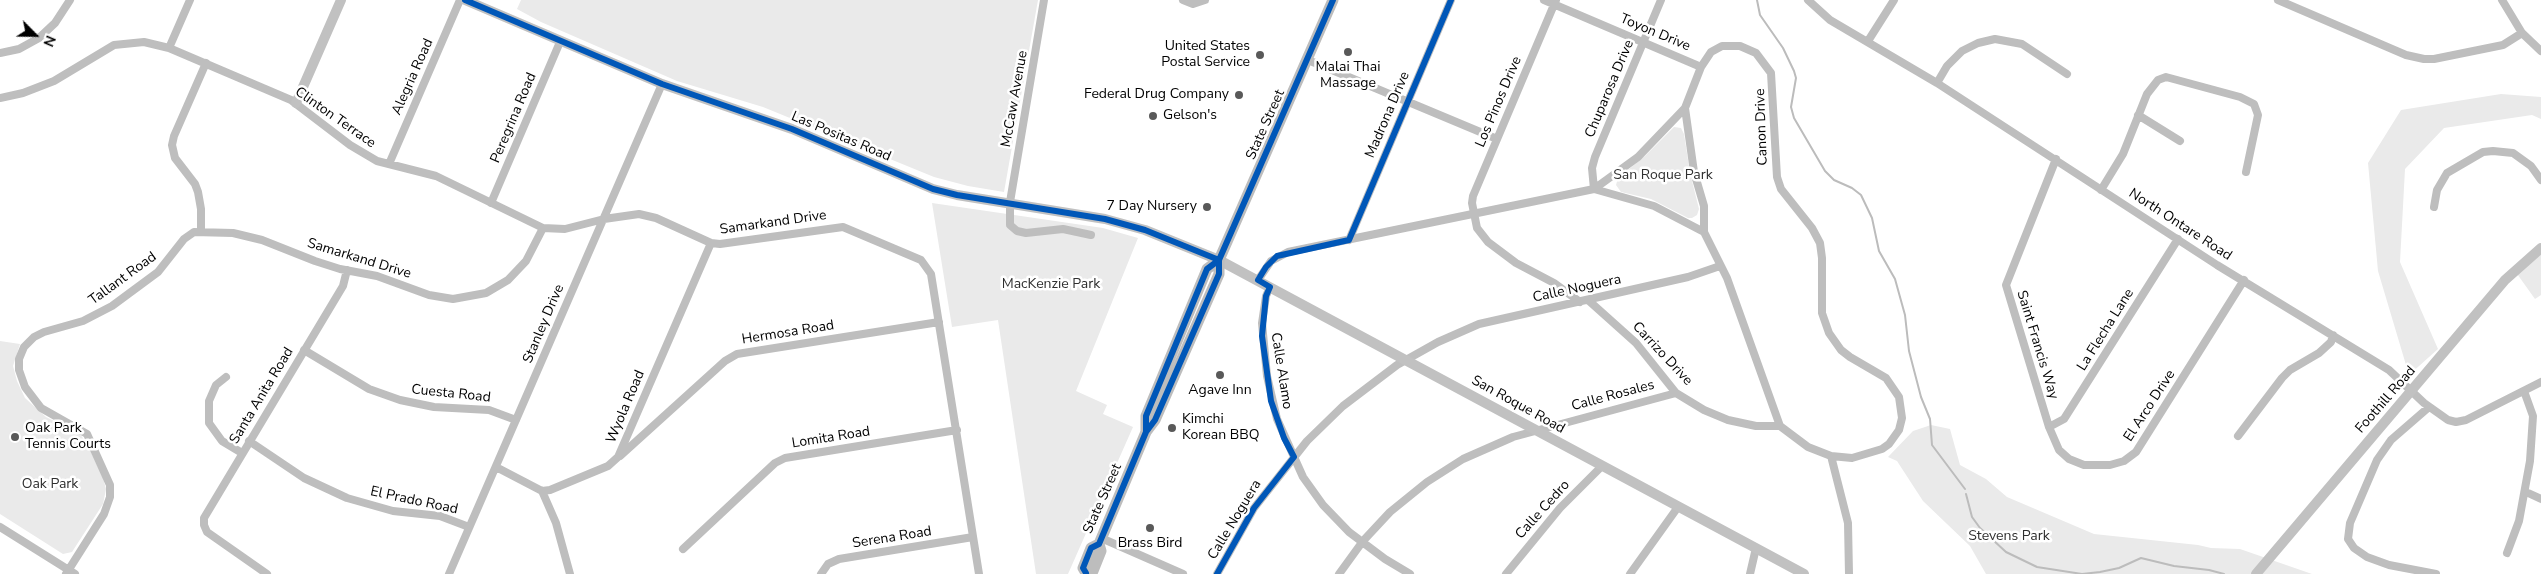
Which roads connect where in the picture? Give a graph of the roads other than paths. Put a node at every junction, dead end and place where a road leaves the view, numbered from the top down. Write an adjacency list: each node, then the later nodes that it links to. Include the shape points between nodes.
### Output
1 (70, 0): 24 (street, via 39,38 18,49)
2 (190, 0): 22 (street)
3 (340, 0): 33 (main road)
4 (460, 0): 39 (street, Alegria Road)
5 (465, 0): 20 (main road, Las Positas Road)
6 (1044, 0): 44 (street, McCaw Avenue)
7 (1183, 0): 8 (street, via 1193,4)
8 (1205, 0)
9 (1333, 0): 25 (main road, State Street)
10 (1451, 0): 32 (street, Madrona Drive)
11 (1544, 0): 17 (street, Toyon Drive)
12 (1661, 0): 21 (street, Chuparosa Drive)
13 (1808, 0): 19 (street, North Ontare Road, via 1830,20)
14 (1894, 0): 19 (street)
15 (2278, 0): 18 (street, via 2406,55 2424,59 2503,45)
16 (2502, 0): 18 (street)
17 (1555, 2): 21 (street, Toyon Drive); 36 (street, Los Pinos Drive)
18 (2522, 32): 23 (street)
19 (1868, 41): 29 (street, North Ontare Road)
20 (560, 42): 30 (main road, Las Positas Road); 45 (street, Peregrina Road)
21 (1643, 42): 27 (street, Toyon Drive); 42 (street, Chuparosa Drive, via 1595,157 1592,168)
22 (169, 48): 26 (street, Clinton Terrace); 31 (street, Clinton Terrace, via 144,42 122,43 107,48 54,81)
23 (2541, 51)
24 (0, 53)
25 (1308, 60): 32 (street); 57 (main road, State Street)
26 (206, 63): 33 (street, Clinton Terrace); 50 (street, via 172,145 175,158 198,192)
27 (1701, 67): 34 (street, Canon Drive); 82 (street, Canon Drive, via 1711,52 1729,44 1749,49 1768,66 1773,80 1777,177 1781,189 1820,243 1825,323 1841,350 1886,378 1899,397 1901,422 1889,444 1863,457)
28 (2067, 74): 29 (street, via 2022,44 1996,40 1978,43 1962,51 1947,66)
29 (1937, 83): 38 (street, North Ontare Road)
30 (662, 84): 44 (main road, Las Positas Road, via 792,129 925,186 957,195); 48 (street, Stanley Drive)
31 (0, 98)
32 (1408, 101): 36 (street); 54 (street, Madrona Drive)
33 (296, 103): 39 (street, Clinton Terrace, via 364,154)
34 (1685, 108): 42 (street, Canon Drive, via 1638,157); 51 (street, Canon Drive, via 1694,172 1704,206)
35 (2138, 115): 37 (street); 40 (street, via 2152,86 2166,76 2251,102 2258,115); 43 (street, via 2123,154)
36 (1497, 139): 47 (street, Los Pinos Drive, via 1473,196)
37 (2180, 141)
38 (2056, 159): 43 (street, North Ontare Road); 76 (street, Saint Francis Way, via 2006,280)
39 (389, 164): 45 (street, Clinton Terrace, via 436,176)
40 (2246, 172)
41 (2541, 180): 46 (street, via 2531,166 2513,154 2493,150 2483,152 2447,174 2437,190)
42 (1594, 189): 47 (street, Canon Drive); 51 (street, Canon Drive, via 1654,206)
43 (2101, 190): 53 (street, North Ontare Road)
44 (1010, 202): 52 (street, McCaw Avenue, via 1010,225 1018,231 1063,229); 57 (main road, Las Positas Road, via 1128,224)
45 (491, 204): 49 (street, Clinton Terrace)
46 (2434, 207)
47 (1474, 215): 54 (street, Canon Drive); 63 (street, Carrizo Drive, via 1479,232 1499,252)
48 (604, 219): 49 (street, Samarkand Drive, via 565,229); 55 (street, Samarkand Drive, via 639,214 656,218); 74 (street, Stanley Drive)
49 (543, 228): 59 (street, Samarkand Drive, via 516,273 497,287 475,296 442,298 378,276)
50 (201, 232): 59 (street, Samarkand Drive, via 233,233 262,240); 99 (street, Tallant Road, via 189,235 163,268 127,296 83,321 38,335 24,347 20,356 19,370 29,395 48,413 87,434 110,485 104,514)
51 (1704, 232): 58 (street, Canon Drive)
52 (1091, 235)
53 (2178, 239): 61 (street, North Ontare Road); 76 (street, La Flecha Lane, via 2064,419)
54 (1349, 240): 60 (street, Canon Drive, via 1277,256)
55 (711, 243): 64 (street, Samarkand Drive, via 836,227 851,230 926,265 931,274); 83 (street, Wyola Road)
56 (2541, 248): 70 (main road, Foothill Road, via 2506,280)
57 (1219, 260): 60 (main road, San Roque Road); 94 (main road, State Street, via 1207,269 1146,416 1146,432)
58 (1720, 266): 63 (street, Calle Noguera, via 1688,277); 75 (street, Canon Drive)
59 (347, 270): 66 (street, Santa Anita Road, via 344,286)
60 (1258, 280): 62 (main road, San Roque Road)
61 (2244, 280): 65 (street, North Ontare Road); 76 (street, El Arco Drive, via 2131,457 2110,465 2077,463 2059,450)
62 (1270, 287): 67 (main road, San Roque Road); 84 (street, Calle Alamo, via 1262,323 1264,357 1271,401)
63 (1584, 301): 67 (street, Calle Noguera, via 1479,324); 72 (street, Carrizo Drive, via 1636,343)
64 (938, 322): 77 (street, Samarkand Drive); 83 (street, Hermosa Road, via 737,354 725,361)
65 (2333, 335): 70 (street, North Ontare Road, via 2390,370); 79 (street, via 2332,341 2319,353 2282,378)
66 (304, 350): 74 (street, Cuesta Road, via 369,389 400,400 434,407 489,410); 80 (street, Santa Anita Road)
67 (1406, 359): 78 (main road, San Roque Road); 84 (street, Calle Noguera, via 1343,406)
68 (226, 377): 81 (street, via 216,385 209,401 209,422 222,441)
69 (2541, 382): 71 (street, North Ontare Road)
70 (2412, 391): 73 (street, North Ontare Road); 115 (main road, Foothill Road)
71 (2524, 391): 73 (street, North Ontare Road, via 2460,422 2448,420); 88 (street, via 2533,416)
72 (1676, 393): 75 (street, Carrizo Drive, via 1728,420 1756,426); 78 (street, Calle Rosales)
73 (2429, 407): 116 (street, via 2385,447 2355,510 2348,539 2367,557)
74 (516, 420): 86 (street, Stanley Drive)
75 (1780, 426): 82 (street, Canon Drive, via 1808,448)
76 (2049, 427)
77 (957, 430): 93 (street, Samarkand Drive); 97 (street, Lomita Road, via 785,458 775,463)
78 (1536, 430): 85 (main road, San Roque Road); 95 (street, Calle Rosales, via 1490,446 1447,468 1408,496)
79 (2238, 436)
80 (249, 441): 81 (street, Santa Anita Road); 92 (street, El Prado Road, via 304,478 347,498 393,511 440,516)
81 (242, 453): 100 (street, Santa Anita Road, via 204,518 204,526 210,534)
82 (1831, 456): 114 (street, via 1848,523)
83 (618, 457): 87 (street, Wyola Road, via 608,466)
84 (1294, 457): 95 (street, Calle Alamo, via 1303,477 1323,505 1349,532); 107 (street, Calle Noguera, via 1254,508)
85 (1602, 466): 90 (main road, San Roque Road); 110 (street, Calle Cedro, via 1547,523)
86 (496, 467): 87 (street); 92 (street, Stanley Drive)
87 (542, 491): 102 (street, via 556,522)
88 (2526, 492): 89 (street); 98 (street)
89 (2541, 499)
90 (1678, 507): 96 (main road, San Roque Road); 111 (street)
91 (0, 527): 99 (street)
92 (470, 527): 101 (street, Stanley Drive)
93 (973, 537): 103 (street, Serena Road, via 839,559 828,564); 104 (street, Samarkand Drive)
94 (1100, 541): 105 (main road, State Street, via 1101,552 1093,571); 106 (street)
95 (1363, 541): 108 (street, Calle Rosales); 109 (street, Calle Alamo)
96 (1756, 548): 112 (street); 113 (main road, San Roque Road)
97 (683, 550)
98 (2507, 554)
99 (70, 573)
100 (267, 574)
101 (449, 574)
102 (570, 574)
103 (821, 574)
104 (979, 574)
105 (1086, 574)
106 (1184, 574)
107 (1217, 574)
108 (1339, 574)
109 (1410, 574)
110 (1506, 574)
111 (1630, 574)
112 (1750, 574)
113 (1804, 574)
114 (1849, 574)
115 (2256, 574)
116 (2436, 574)

